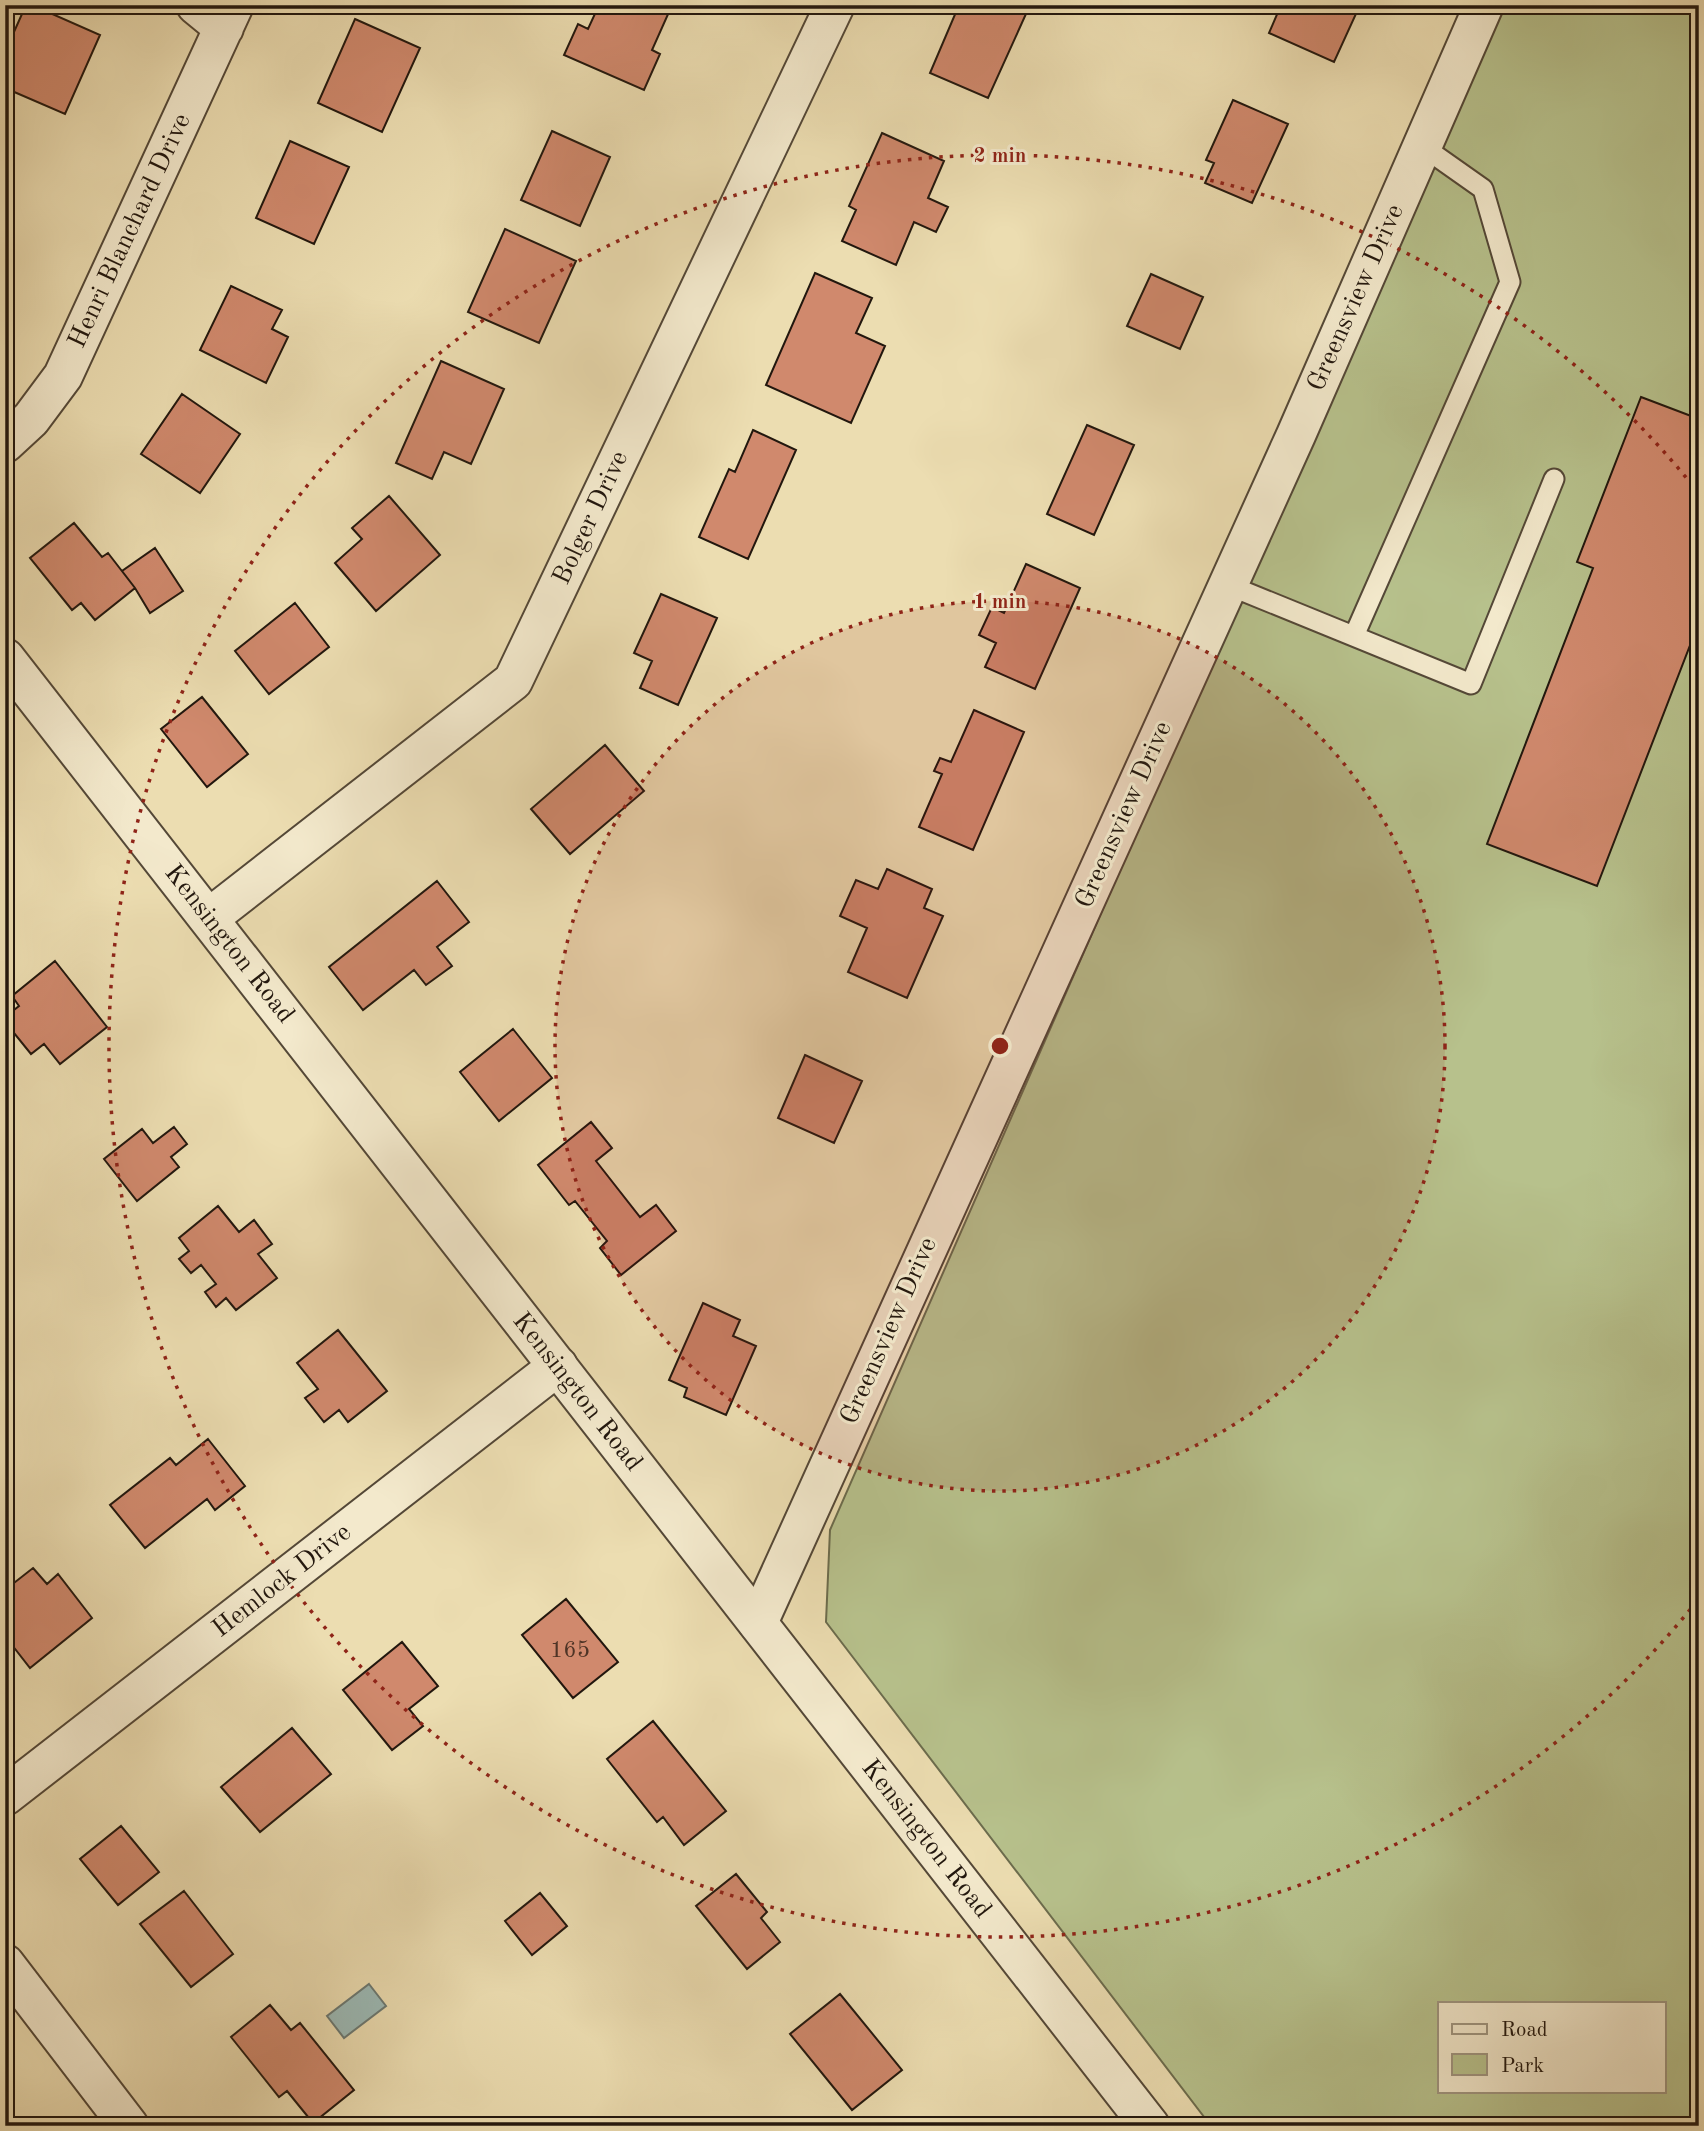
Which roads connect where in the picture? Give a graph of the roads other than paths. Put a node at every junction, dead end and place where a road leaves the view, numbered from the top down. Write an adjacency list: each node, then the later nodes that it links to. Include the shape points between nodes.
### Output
1 (835, 5): 10 (street, Bolger Drive, via 513,681)
2 (1484, 5): 4 (street, Greensview Drive)
3 (218, 13): 5 (street, Henri Blanchard Drive, via 63,376 31,419)
4 (1423, 146): 7 (street, Greensview Drive); 8 (lane, via 1483,189 1510,282)
5 (5, 443)
6 (1554, 479): 8 (lane, via 1471,684)
7 (1228, 585): 8 (lane); 12 (street, Greensview Drive)
8 (1354, 636)
9 (5, 658): 10 (street, Kensington Road)
10 (209, 918): 11 (street, Kensington Road)
11 (558, 1366): 12 (street, Kensington Road); 13 (street, Hemlock Drive)
12 (758, 1623): 16 (street, Kensington Road)
13 (5, 1796)
14 (5, 1964): 15 (street)
15 (129, 2126)
16 (1150, 2126)

